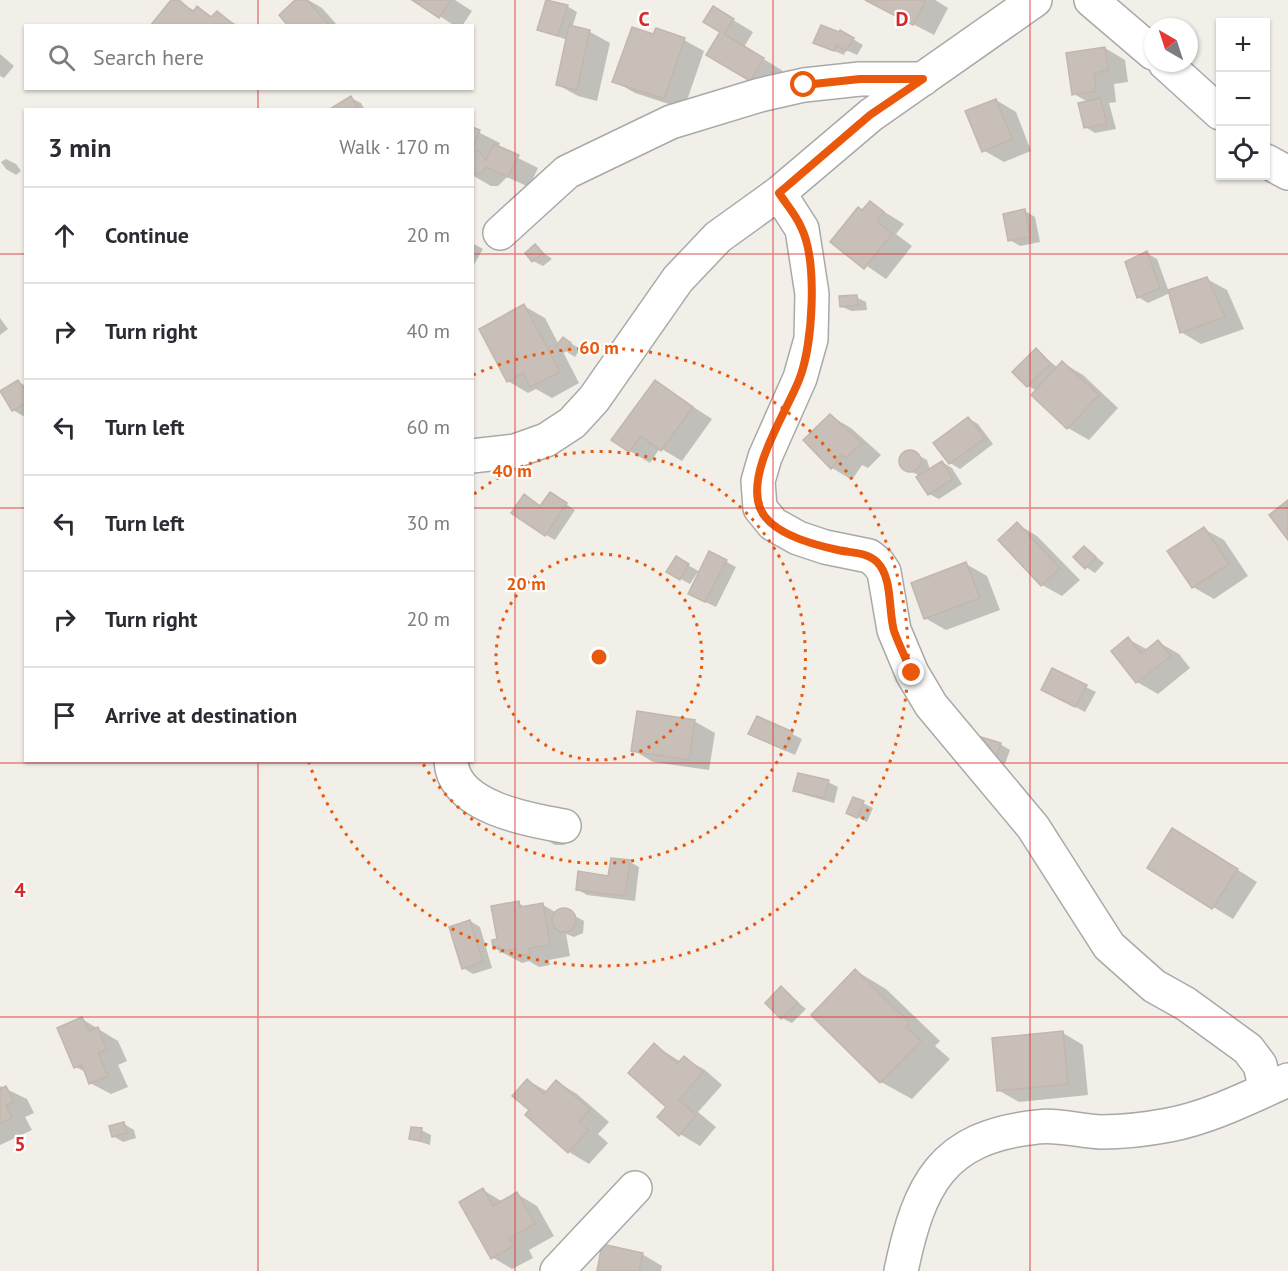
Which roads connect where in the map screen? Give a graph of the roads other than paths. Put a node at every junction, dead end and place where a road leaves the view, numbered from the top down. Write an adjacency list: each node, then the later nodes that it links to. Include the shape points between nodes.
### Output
1 (1035, 0): 5 (street)
2 (1091, 0): 3 (street)
3 (1144, 45)
4 (1175, 72): 6 (street)
5 (923, 79): 9 (street, via 870,115); 10 (street, via 860,79 804,85 760,94 671,122 567,172)
6 (1216, 109)
7 (1270, 163): 8 (street)
8 (1288, 173)
9 (779, 193): 11 (street, via 718,237 678,279 594,399 572,423 546,440 515,451); 14 (street, via 802,229 812,294 811,339 800,378 760,473 760,508 773,524 798,538 869,556 878,563 884,572 894,630 931,705 1033,827 1109,946 1154,986 1248,1049)
10 (500, 233)
11 (474, 456)
12 (452, 762): 13 (street, via 454,778 485,805)
13 (564, 826)
14 (1277, 1085): 17 (street, via 1222,1111 1169,1125 1102,1132 1038,1126 969,1145 929,1182 910,1228)
15 (634, 1188): 16 (street)
16 (557, 1271)
17 (901, 1271)

